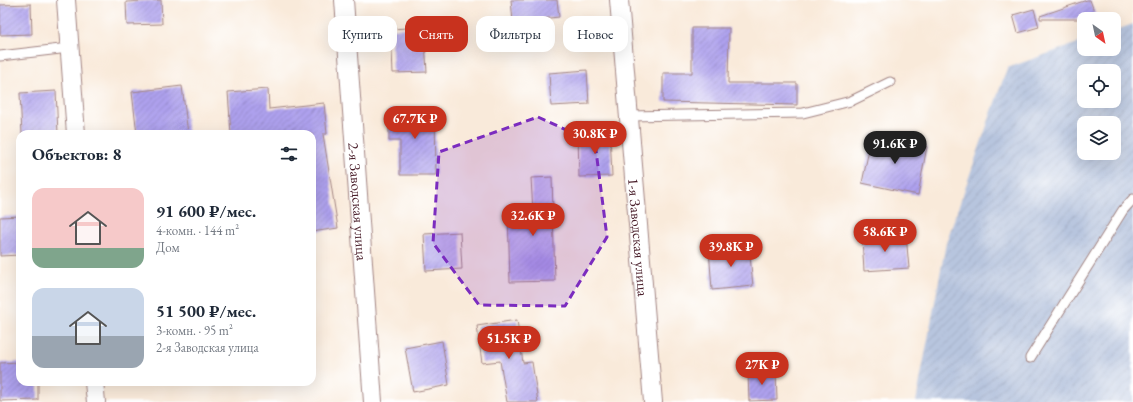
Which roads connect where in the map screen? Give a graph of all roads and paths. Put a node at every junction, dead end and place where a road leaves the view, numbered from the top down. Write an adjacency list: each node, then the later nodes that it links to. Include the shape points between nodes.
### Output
1 (66, 0): 4 (street)
2 (344, 0): 13 (street, 2-я Заводская улица)
3 (618, 0): 7 (street, 1-я Заводская улица)
4 (69, 48): 5 (lane); 8 (street)
5 (0, 56)
6 (890, 82): 7 (lane, via 851,101 803,113)
7 (628, 116): 14 (street, 1-я Заводская улица)
8 (76, 130)
9 (1133, 199): 10 (lane, via 1123,210)
10 (1030, 358)
11 (94, 386): 12 (street)
12 (96, 402)
13 (373, 402)
14 (653, 402)

